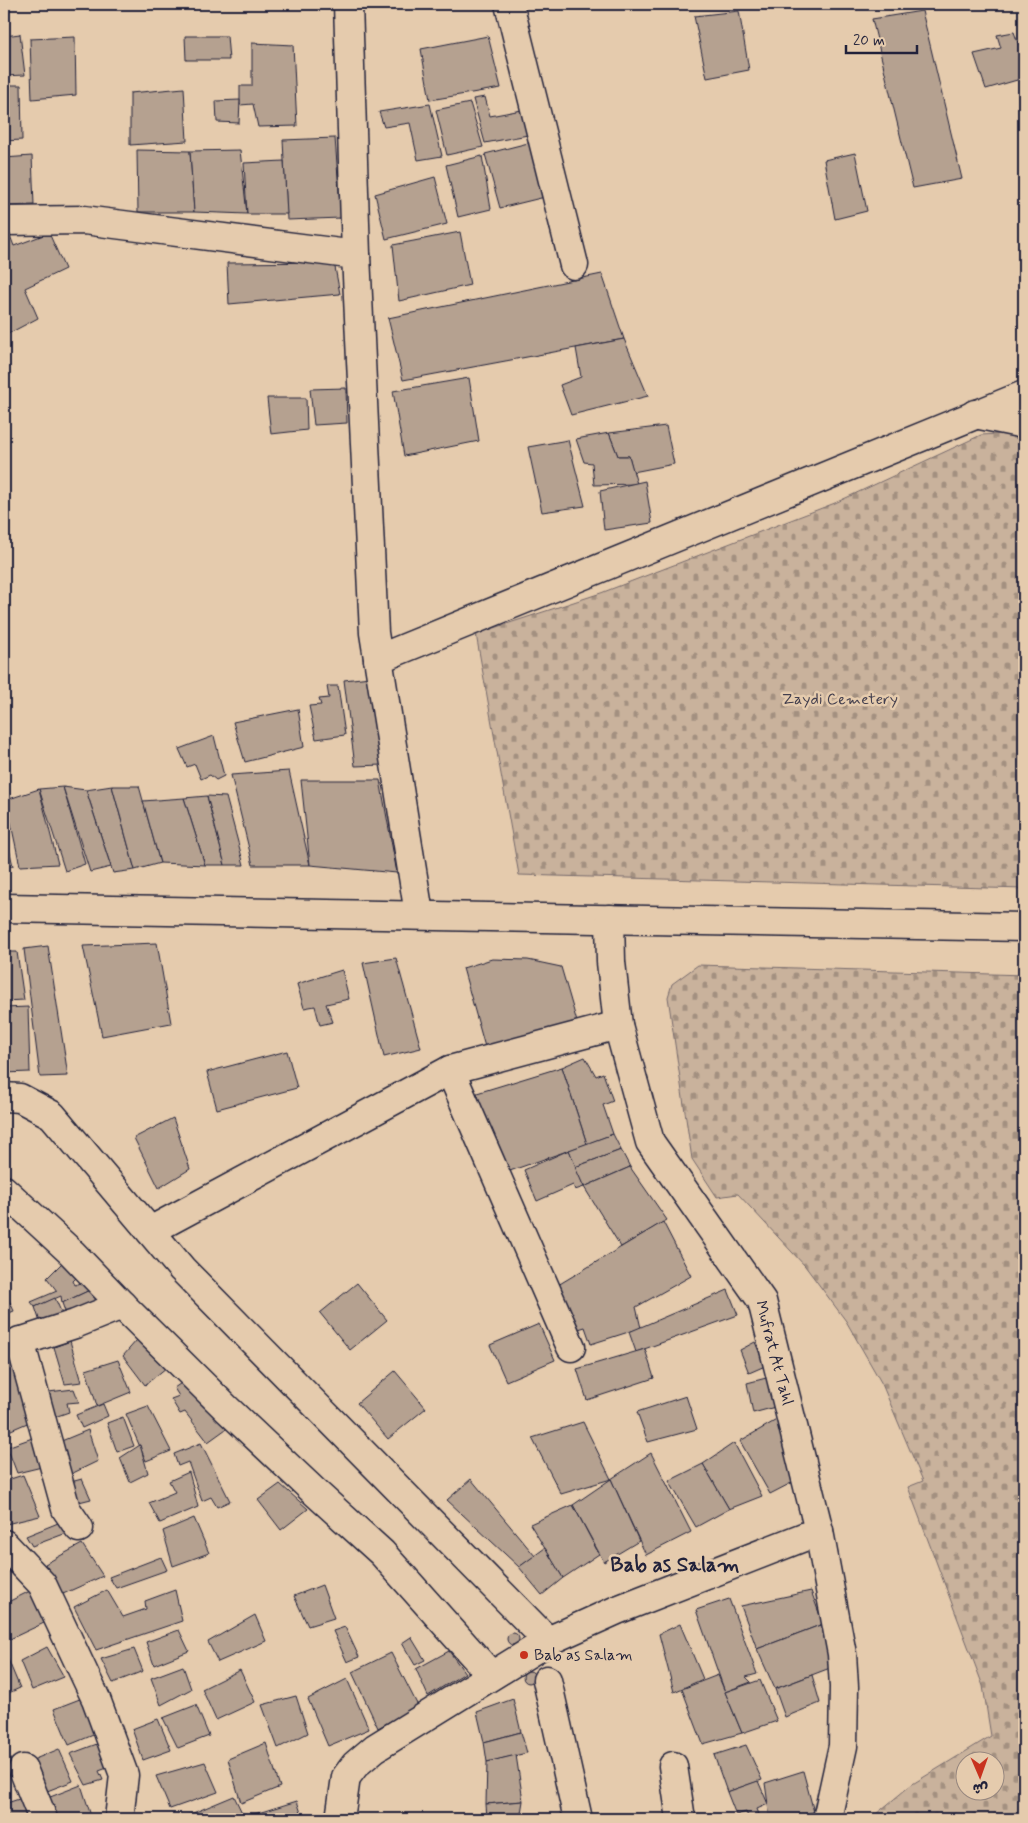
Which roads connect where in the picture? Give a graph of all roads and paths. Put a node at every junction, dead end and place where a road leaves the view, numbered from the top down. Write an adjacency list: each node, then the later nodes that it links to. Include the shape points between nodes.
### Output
1 (348, 4): 4 (street)
2 (509, 4): 5 (street)
3 (4, 221): 4 (street, via 84,220)
4 (356, 255): 9 (street, via 374,633)
5 (574, 265)
6 (1024, 395): 7 (street)
7 (975, 414): 8 (street); 9 (street)
8 (1024, 424)
9 (378, 659): 11 (street)
10 (4, 908): 11 (street)
11 (419, 914): 12 (street)
12 (610, 919): 13 (street); 14 (street, Mufrat At Tahl)
13 (1024, 927)
14 (618, 1025): 15 (street); 23 (street, Mufrat At Tahl, via 650,1142 762,1301)
15 (450, 1070): 18 (street); 21 (street)
16 (4, 1097): 18 (street, via 20,1098 52,1114)
17 (4, 1190): 19 (street)
18 (150, 1232): 25 (street, via 182,1269)
19 (122, 1305): 20 (street); 26 (street, via 241,1422 382,1553)
20 (12, 1344): 22 (street, via 66,1509)
21 (571, 1347)
22 (79, 1528)
23 (819, 1531): 25 (street, via 617,1610); 35 (street, Mufrat At Tahl, via 842,1654 844,1687 843,1746)
24 (4, 1544): 31 (street, via 42,1584 96,1699 124,1774)
25 (548, 1641): 26 (street)
26 (491, 1675): 32 (street, via 376,1748 355,1765 346,1777)
27 (547, 1680): 33 (street)
28 (673, 1766): 34 (street)
29 (23, 1769): 30 (street)
30 (43, 1819)
31 (119, 1819)
32 (340, 1819)
33 (578, 1819)
34 (681, 1819)
35 (827, 1819)

